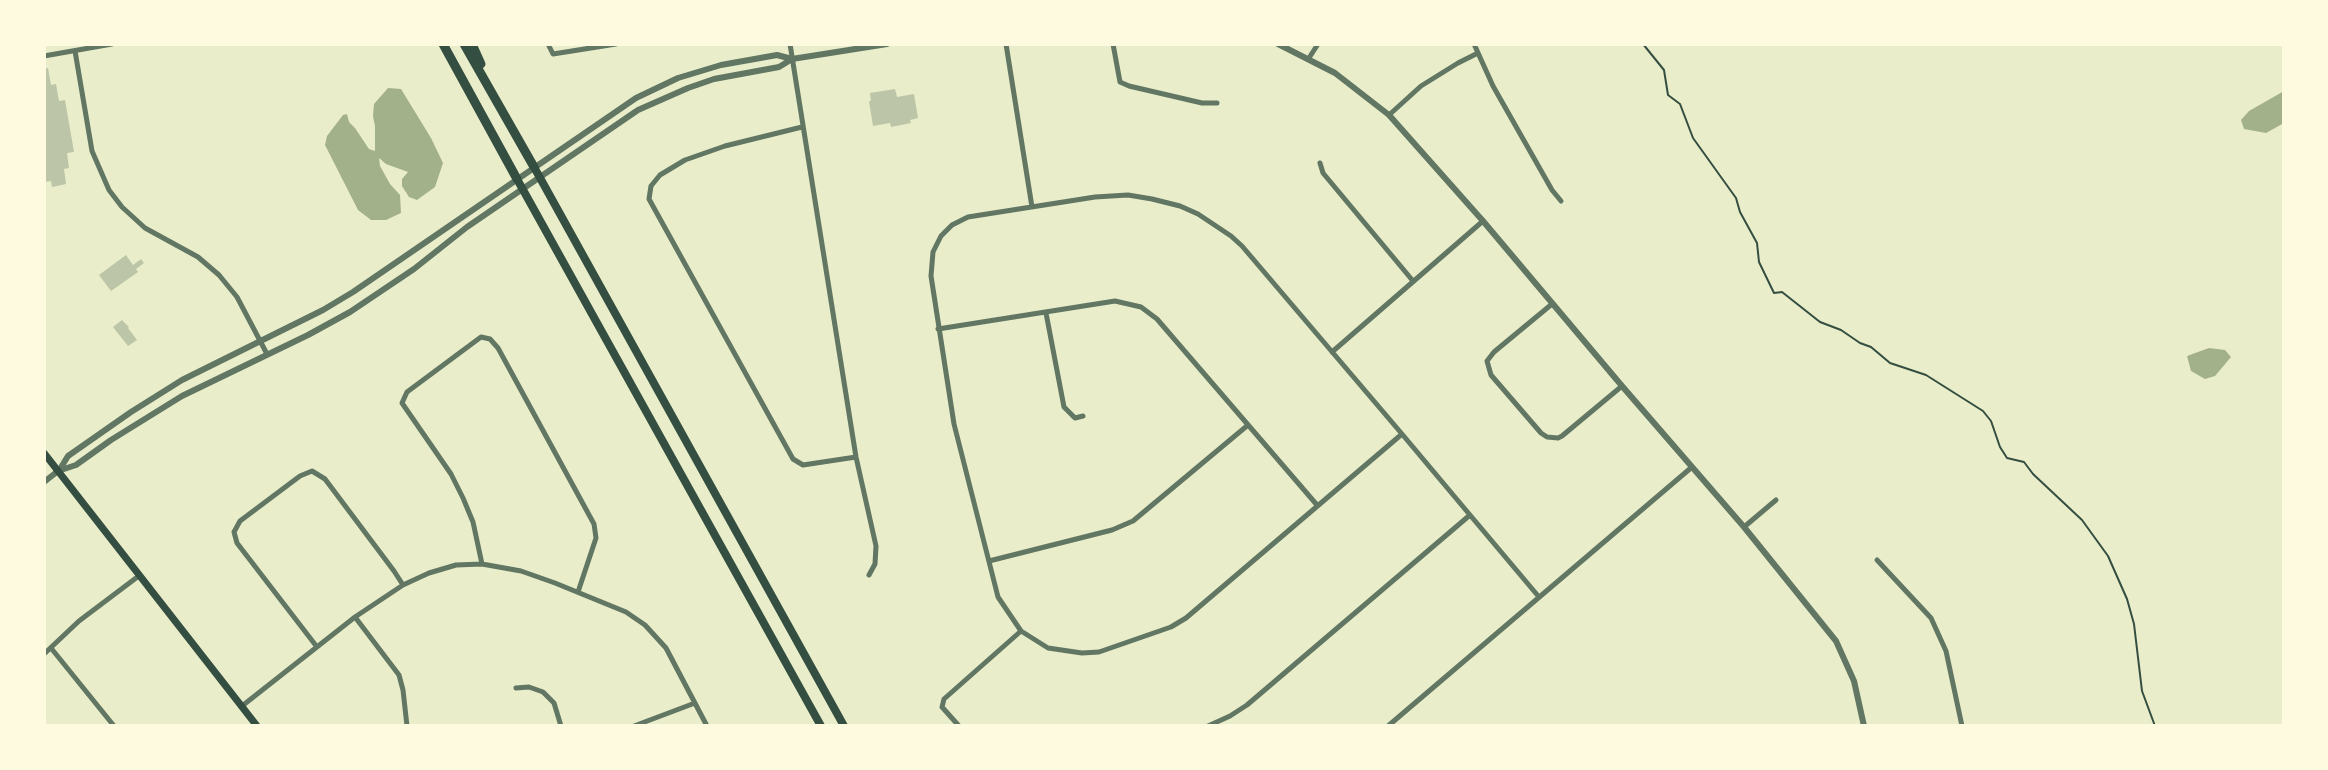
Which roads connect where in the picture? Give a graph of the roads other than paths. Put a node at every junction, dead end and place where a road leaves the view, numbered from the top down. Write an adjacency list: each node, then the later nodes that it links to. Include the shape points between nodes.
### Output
1 (112, 44): 14 (street)
2 (443, 44): 26 (highway)
3 (464, 44): 20 (highway)
4 (472, 44): 20 (highway)
5 (548, 44): 6 (street, via 553,54)
6 (616, 44)
7 (790, 44): 18 (street)
8 (887, 44): 18 (street)
9 (1006, 44): 29 (street)
10 (1113, 44): 19 (street, via 1120,82)
11 (1278, 44): 17 (street)
12 (1318, 44): 17 (street)
13 (1474, 44): 15 (street)
14 (75, 51): 16 (street); 35 (street, via 92,151 109,190 137,222 219,275)
15 (1478, 53): 21 (street, via 1421,86); 28 (street)
16 (44, 56)
17 (1309, 58): 21 (street)
18 (792, 59): 22 (street); 24 (street, via 777,55 721,65 657,87); 25 (street, via 657,100)
19 (1217, 103)
20 (500, 108): 24 (highway)
21 (1389, 115): 30 (street)
22 (802, 127): 43 (street); 43 (street, via 685,160 660,175 649,199 793,459 803,465)
23 (1320, 163): 31 (street)
24 (534, 167): 25 (main road); 26 (street)
25 (540, 177): 27 (street); 74 (main road)
26 (517, 179): 27 (main road); 35 (street, via 353,292)
27 (523, 189): 37 (street, via 350,312); 73 (main road)
28 (1561, 201)
29 (1032, 207): 34 (street, via 968,217 941,236 930,261); 36 (street, via 1128,195 1198,214 1242,246)
30 (1483, 221): 31 (street); 32 (street)
31 (1413, 281): 36 (street)
32 (1552, 304): 38 (street); 38 (street, via 1494,352 1487,361 1491,375 1541,433 1558,438)
33 (1046, 313): 34 (street); 39 (street, via 1064,407 1075,418); 40 (street, via 1115,301 1145,310)
34 (938, 329): 52 (street, via 954,424)
35 (261, 341): 37 (street); 45 (street, via 131,412 68,456)
36 (1332, 352): 41 (street)
37 (267, 354): 45 (street, via 167,404 76,465)
38 (1622, 386): 44 (street)
39 (1083, 416)
40 (1248, 425): 48 (street); 52 (street, via 1133,521)
41 (1402, 434): 48 (street); 49 (street)
42 (44, 453): 45 (main road)
43 (856, 457): 55 (street, via 876,546)
44 (1692, 467): 50 (street); 58 (street)
45 (58, 471): 46 (street); 54 (main road)
46 (44, 482)
47 (1776, 500): 50 (street)
48 (1317, 506): 60 (street, via 1171,627 1082,653 1048,648)
49 (1470, 515): 58 (street); 76 (street, via 1247,705)
50 (1744, 527): 78 (street, via 1836,641 1854,681)
51 (1877, 560): 79 (street, via 1931,618 1946,651)
52 (989, 561): 60 (street, via 998,597)
53 (482, 564): 56 (street, via 456,565); 57 (street, via 521,571); 57 (street, via 463,498 402,403 407,392 481,337 498,348 594,524 596,538)
54 (140, 575): 62 (street); 66 (main road)
55 (869, 575)
56 (403, 585): 59 (street); 61 (street, via 325,479 312,471 300,476 240,521 234,532 237,543)
57 (578, 592): 65 (street, via 645,625 666,648)
58 (1539, 597): 77 (street)
59 (355, 617): 61 (street); 69 (street, via 399,675)
60 (1021, 631): 75 (street, via 944,699 942,707)
61 (317, 647): 66 (street)
62 (51, 648): 63 (street); 67 (street)
63 (44, 654)
64 (516, 688): 70 (street, via 543,692 554,703)
65 (695, 703): 71 (street); 72 (street)
66 (242, 706): 68 (main road)
67 (114, 726)
68 (257, 726)
69 (407, 726)
70 (561, 726)
71 (634, 726)
72 (707, 726)
73 (821, 726)
74 (844, 726)
75 (959, 726)
76 (1208, 726)
77 (1388, 726)
78 (1864, 726)
79 (1962, 726)

